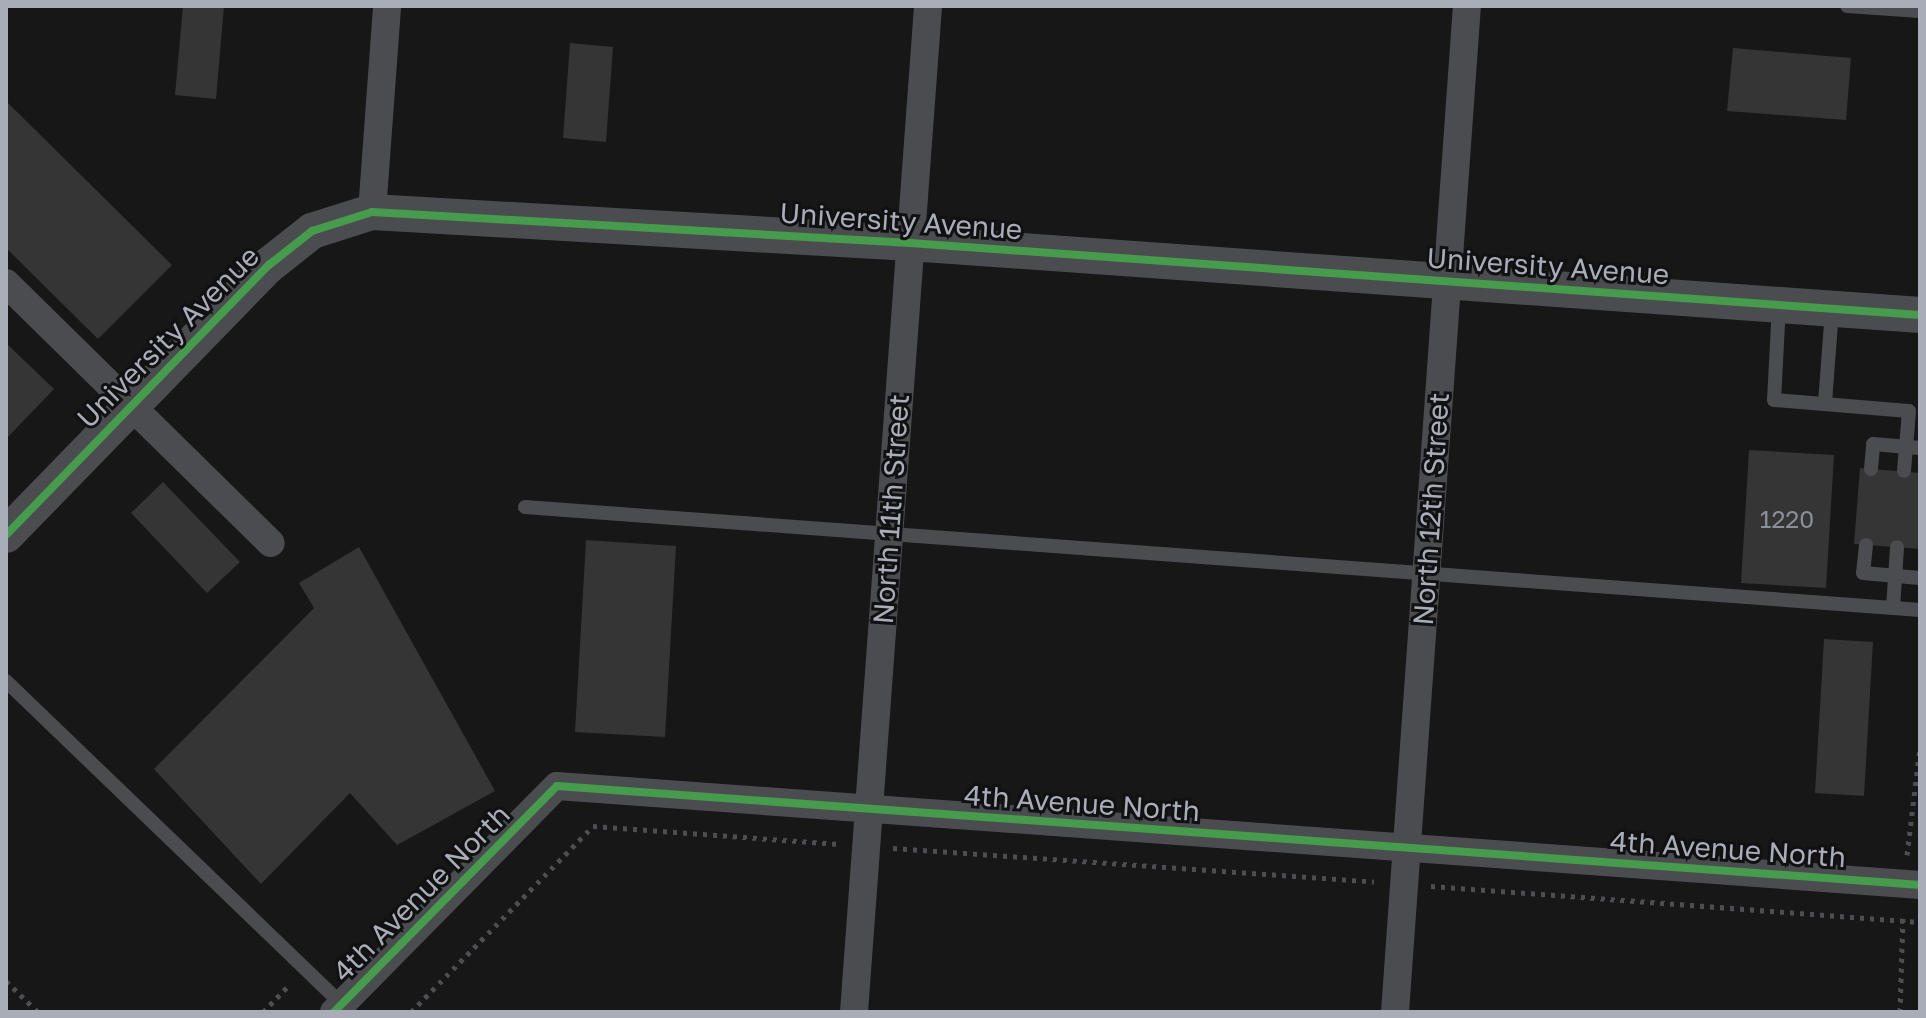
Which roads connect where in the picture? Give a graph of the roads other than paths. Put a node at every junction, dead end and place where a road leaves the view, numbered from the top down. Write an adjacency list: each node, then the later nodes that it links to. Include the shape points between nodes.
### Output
1 (387, 6): 6 (street)
2 (928, 6): 7 (street, North 11th Street)
3 (1467, 6): 8 (street, North 12th Street)
4 (1847, 6): 5 (lane)
5 (1920, 11)
6 (372, 212): 7 (street, University Avenue); 13 (street, University Avenue, via 312,231 269,265)
7 (910, 243): 8 (street, University Avenue); 19 (street, North 11th Street)
8 (1447, 280): 10 (street, University Avenue); 24 (street, North 12th Street)
9 (6, 283): 13 (street)
10 (1779, 305): 11 (street, University Avenue); 14 (lane, via 1774,400)
11 (1832, 309): 12 (street, University Avenue); 14 (lane)
12 (1920, 315)
13 (131, 403): 20 (street, University Avenue); 21 (street)
14 (1825, 403): 15 (lane, via 1909,411)
15 (1913, 447): 16 (lane, via 1873,444); 17 (lane)
16 (1871, 469)
17 (1904, 471)
18 (525, 507): 19 (lane)
19 (889, 534): 24 (lane); 30 (street, North 11th Street)
20 (6, 535)
21 (271, 543)
22 (1866, 545): 25 (lane, via 1863,573)
23 (1897, 547): 25 (lane)
24 (1426, 573): 27 (lane); 31 (street, North 12th Street)
25 (1896, 575): 26 (lane); 27 (lane)
26 (1920, 578)
27 (1893, 608): 28 (lane)
28 (1920, 610)
29 (6, 681): 33 (lane, via 305,969)
30 (869, 810): 31 (street, 4th Avenue North); 33 (street, 4th Avenue North, via 557,786); 34 (street, North 11th Street)
31 (1406, 848): 32 (street, 4th Avenue North); 35 (street, North 12th Street)
32 (1920, 885)
33 (338, 1008)
34 (854, 1012)
35 (1395, 1012)

